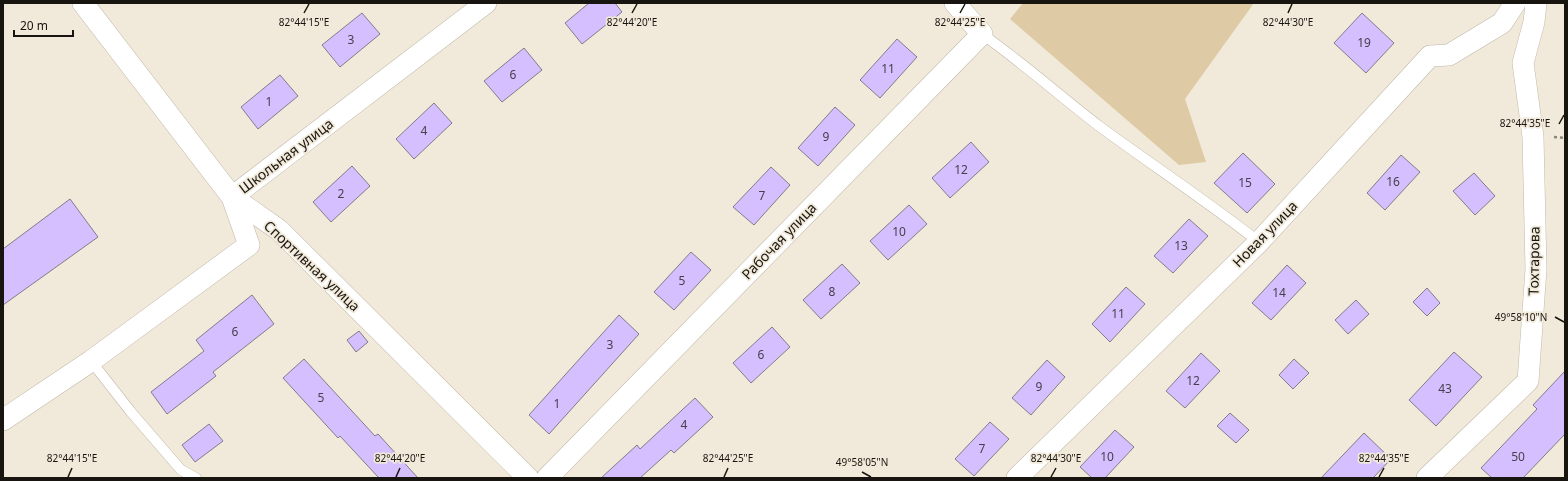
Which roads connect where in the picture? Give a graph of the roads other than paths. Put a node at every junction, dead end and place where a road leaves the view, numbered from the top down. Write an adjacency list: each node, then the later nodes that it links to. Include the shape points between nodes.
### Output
1 (82, 3): 7 (street, Спортивная улица)
2 (486, 3): 7 (street, Школьная улица)
3 (955, 3): 6 (street)
4 (1516, 3): 8 (street, Новая улица, via 1502,23 1449,55 1430,56)
5 (1536, 3): 15 (street, Тохтарова, via 1534,22 1523,63 1533,137 1536,269 1528,381)
6 (982, 34): 8 (lane, via 1019,60 1100,126); 13 (street, Рабочая улица)
7 (232, 197): 9 (street, Школьная улица, via 249,245); 12 (street, Спортивная улица, via 278,230)
8 (1259, 242): 14 (street, Новая улица)
9 (91, 361): 10 (street, Школьная улица); 11 (lane, via 181,470)
10 (3, 420)
11 (196, 478)
12 (528, 478)
13 (547, 478)
14 (1017, 478)
15 (1427, 478)

